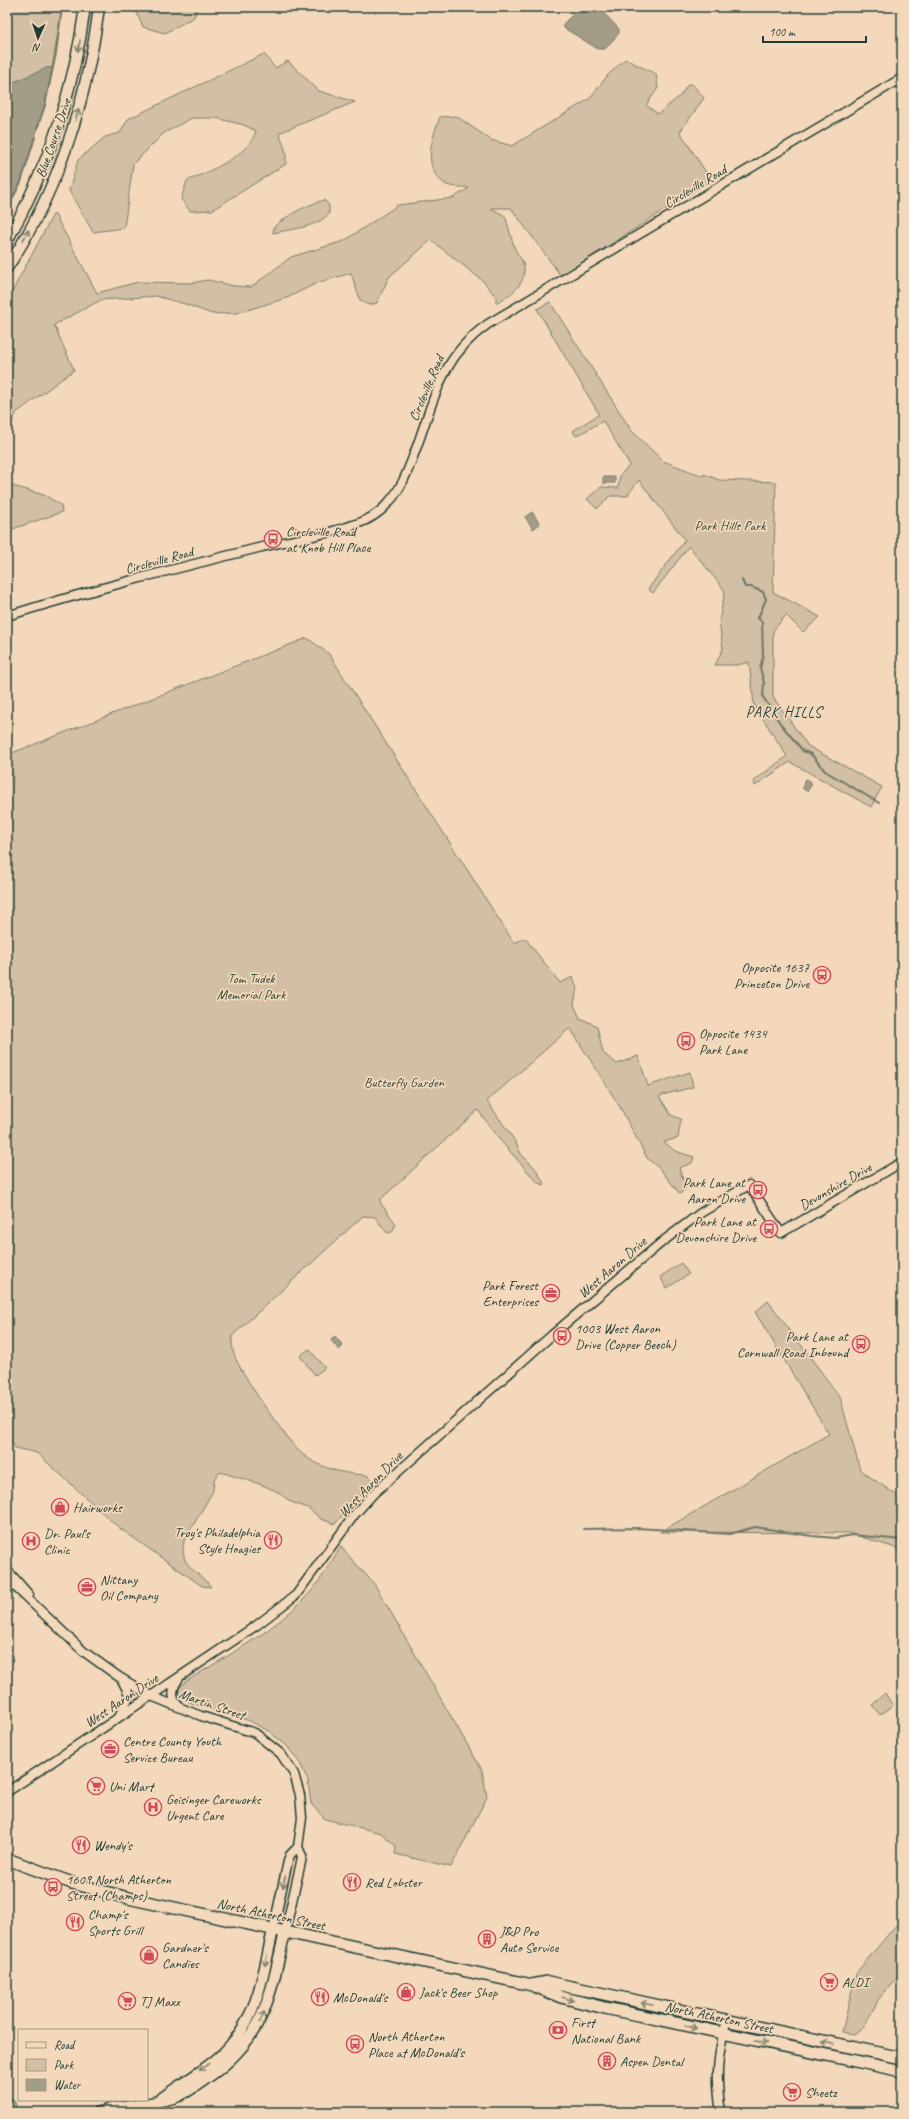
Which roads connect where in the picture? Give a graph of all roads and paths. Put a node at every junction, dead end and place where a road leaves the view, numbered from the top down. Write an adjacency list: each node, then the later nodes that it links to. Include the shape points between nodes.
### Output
1 (85, 7): 4 (main road, Blue Course Drive, one-way to 4, via 74,73 56,133 38,180)
2 (99, 7): 5 (main road, Blue Course Drive, one-way to 2, via 42,204 69,140 89,68)
3 (902, 78): 6 (street, Circleville Road, via 488,324 472,336 445,370 401,487 388,504 373,516 344,528 245,551 46,603)
4 (7, 241)
5 (7, 268)
6 (7, 616)
7 (902, 1162): 8 (street, Devonshire Drive, via 781,1233)
8 (749, 1184): 13 (street, West Aaron Drive, via 702,1212 662,1242 552,1335 374,1494 355,1514 304,1585 288,1602)
9 (7, 1570): 11 (street, Martin Street)
10 (7, 1579): 11 (street, Martin Street)
11 (38, 1607): 12 (street, Martin Street, via 83,1651)
12 (118, 1677): 14 (street, Martin Street); 16 (street, via 129,1694 124,1709)
13 (180, 1677): 14 (street, West Aaron Drive); 15 (street, via 173,1693 175,1701)
14 (151, 1696): 15 (street, Martin Street); 16 (street, West Aaron Drive)
15 (184, 1709): 18 (street, Martin Street, via 255,1733 281,1754 294,1774 300,1795 302,1818)
16 (116, 1719): 17 (street, West Aaron Drive)
17 (7, 1792)
18 (298, 1847): 20 (street, Martin Street, one-way to 20, via 288,1861); 21 (street, Martin Street, via 302,1862)
19 (7, 1859): 20 (main road, North Atherton Street, via 72,1883)
20 (273, 1930): 21 (main road, North Atherton Street); 27 (main road, one-way to 27, via 256,1999 233,2042 220,2056)
21 (285, 1932): 22 (main road, North Atherton Street); 27 (main road, one-way to 21, via 180,2095 194,2087 227,2063 246,2045 268,2003)
22 (532, 1985): 23 (main road, North Atherton Street, one-way to 22, via 548,1982); 24 (main road, North Atherton Street, one-way to 24, via 583,2003)
23 (726, 2021): 24 (street); 25 (main road, North Atherton Street, one-way to 23)
24 (723, 2034): 26 (main road, North Atherton Street, one-way to 26); 30 (street, via 716,2084)
25 (902, 2058)
26 (902, 2071)
27 (158, 2100): 28 (main road)
28 (110, 2111): 29 (street)
29 (96, 2112)
30 (721, 2112)

